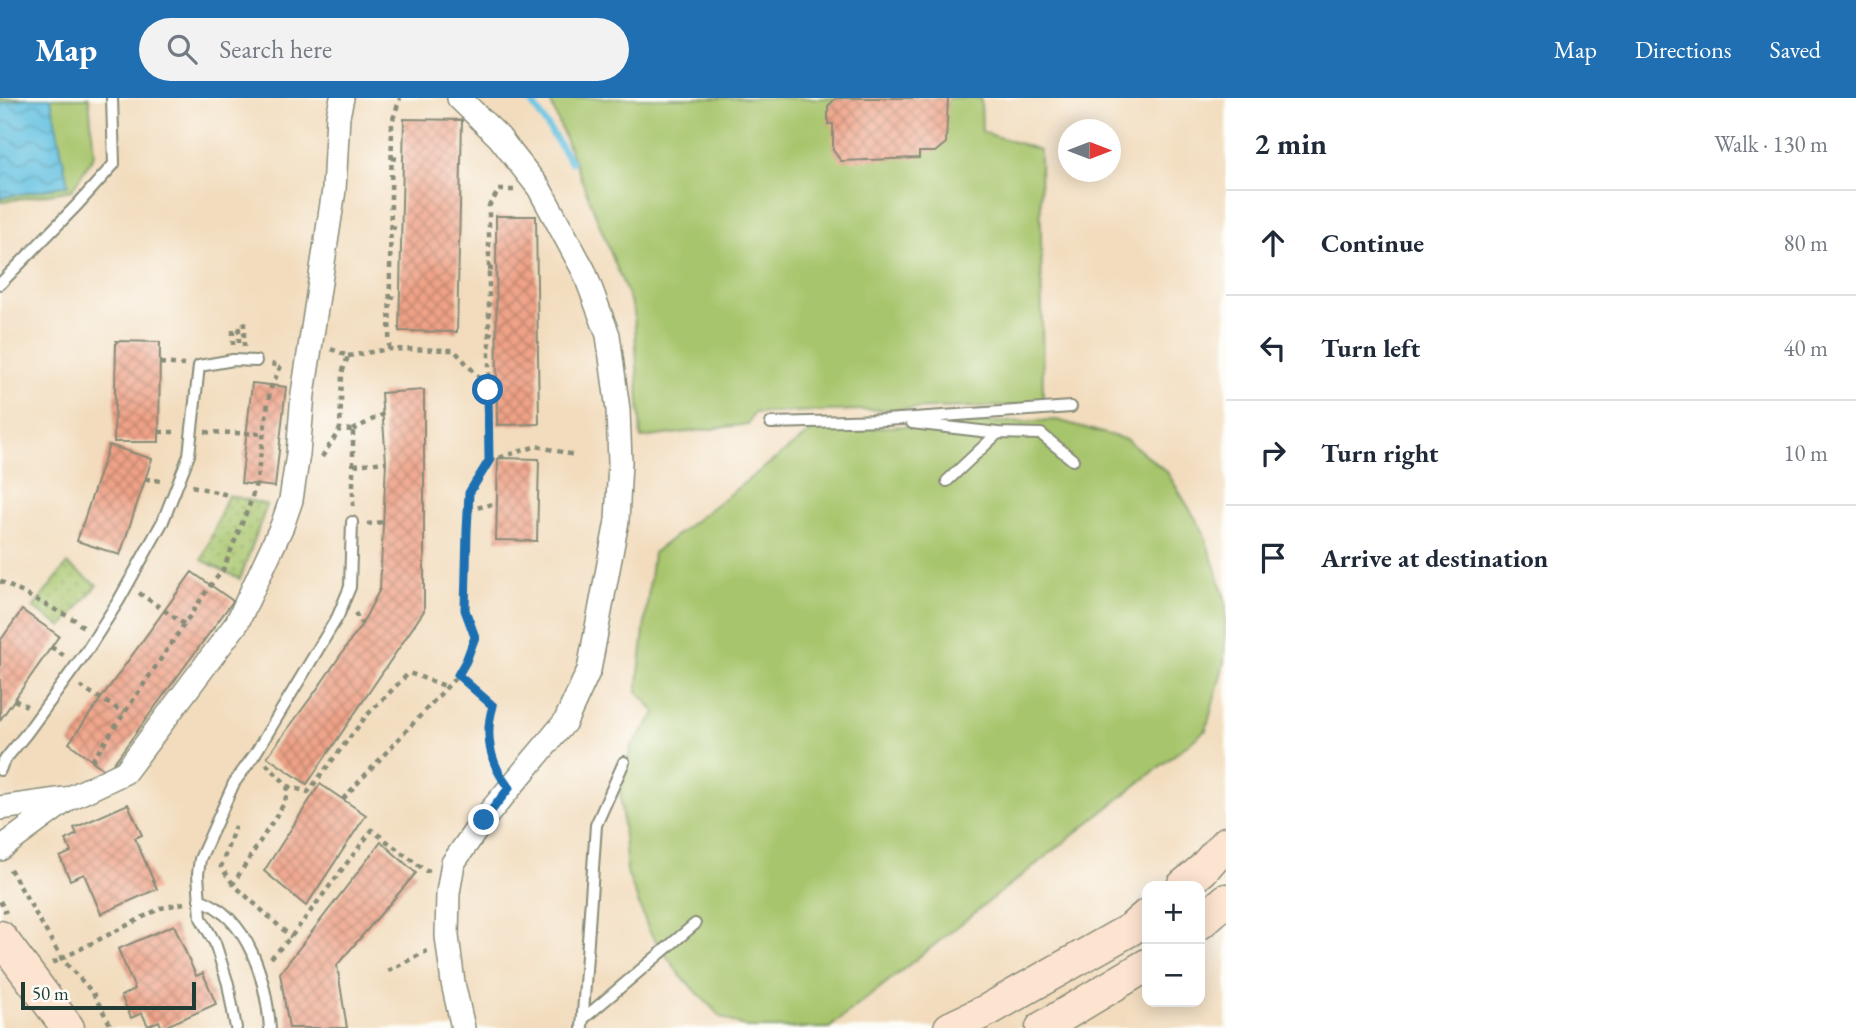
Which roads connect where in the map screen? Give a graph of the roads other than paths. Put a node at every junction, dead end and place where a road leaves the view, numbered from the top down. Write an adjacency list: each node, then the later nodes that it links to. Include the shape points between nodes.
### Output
1 (112, 98): 4 (lane, via 114,164)
2 (342, 98): 15 (street, via 298,454 282,526 237,623 125,772)
3 (459, 98): 31 (street, via 499,137 539,188 584,271 608,335 618,410 619,474 617,521 589,670 565,722 453,863 447,936)
4 (0, 284)
5 (256, 361): 14 (lane, via 199,366 189,455 163,521 78,664)
6 (1071, 407): 7 (lane)
7 (885, 420): 8 (lane); 9 (lane)
8 (771, 423)
9 (998, 433): 10 (lane, via 1041,434); 11 (lane)
10 (1073, 460)
11 (947, 481)
12 (352, 522): 20 (lane, via 350,587 338,616 234,783 200,859)
13 (624, 762): 27 (lane, via 596,825)
14 (0, 770)
15 (68, 799): 16 (street); 18 (street)
16 (0, 808)
17 (1226, 843): 19 (main road)
18 (5, 858)
19 (1188, 881)
20 (199, 899): 29 (lane, via 201,918 225,974); 30 (lane, via 215,905 254,954)
21 (1226, 900): 23 (main road)
22 (1142, 919): 32 (main road, via 1119,936)
23 (1205, 919)
24 (695, 923): 27 (lane)
25 (0, 937): 28 (main road)
26 (1142, 968): 33 (main road)
27 (582, 1023)
28 (68, 1028)
29 (236, 1028)
30 (270, 1028)
31 (463, 1028)
32 (950, 1028)
33 (1042, 1028)

